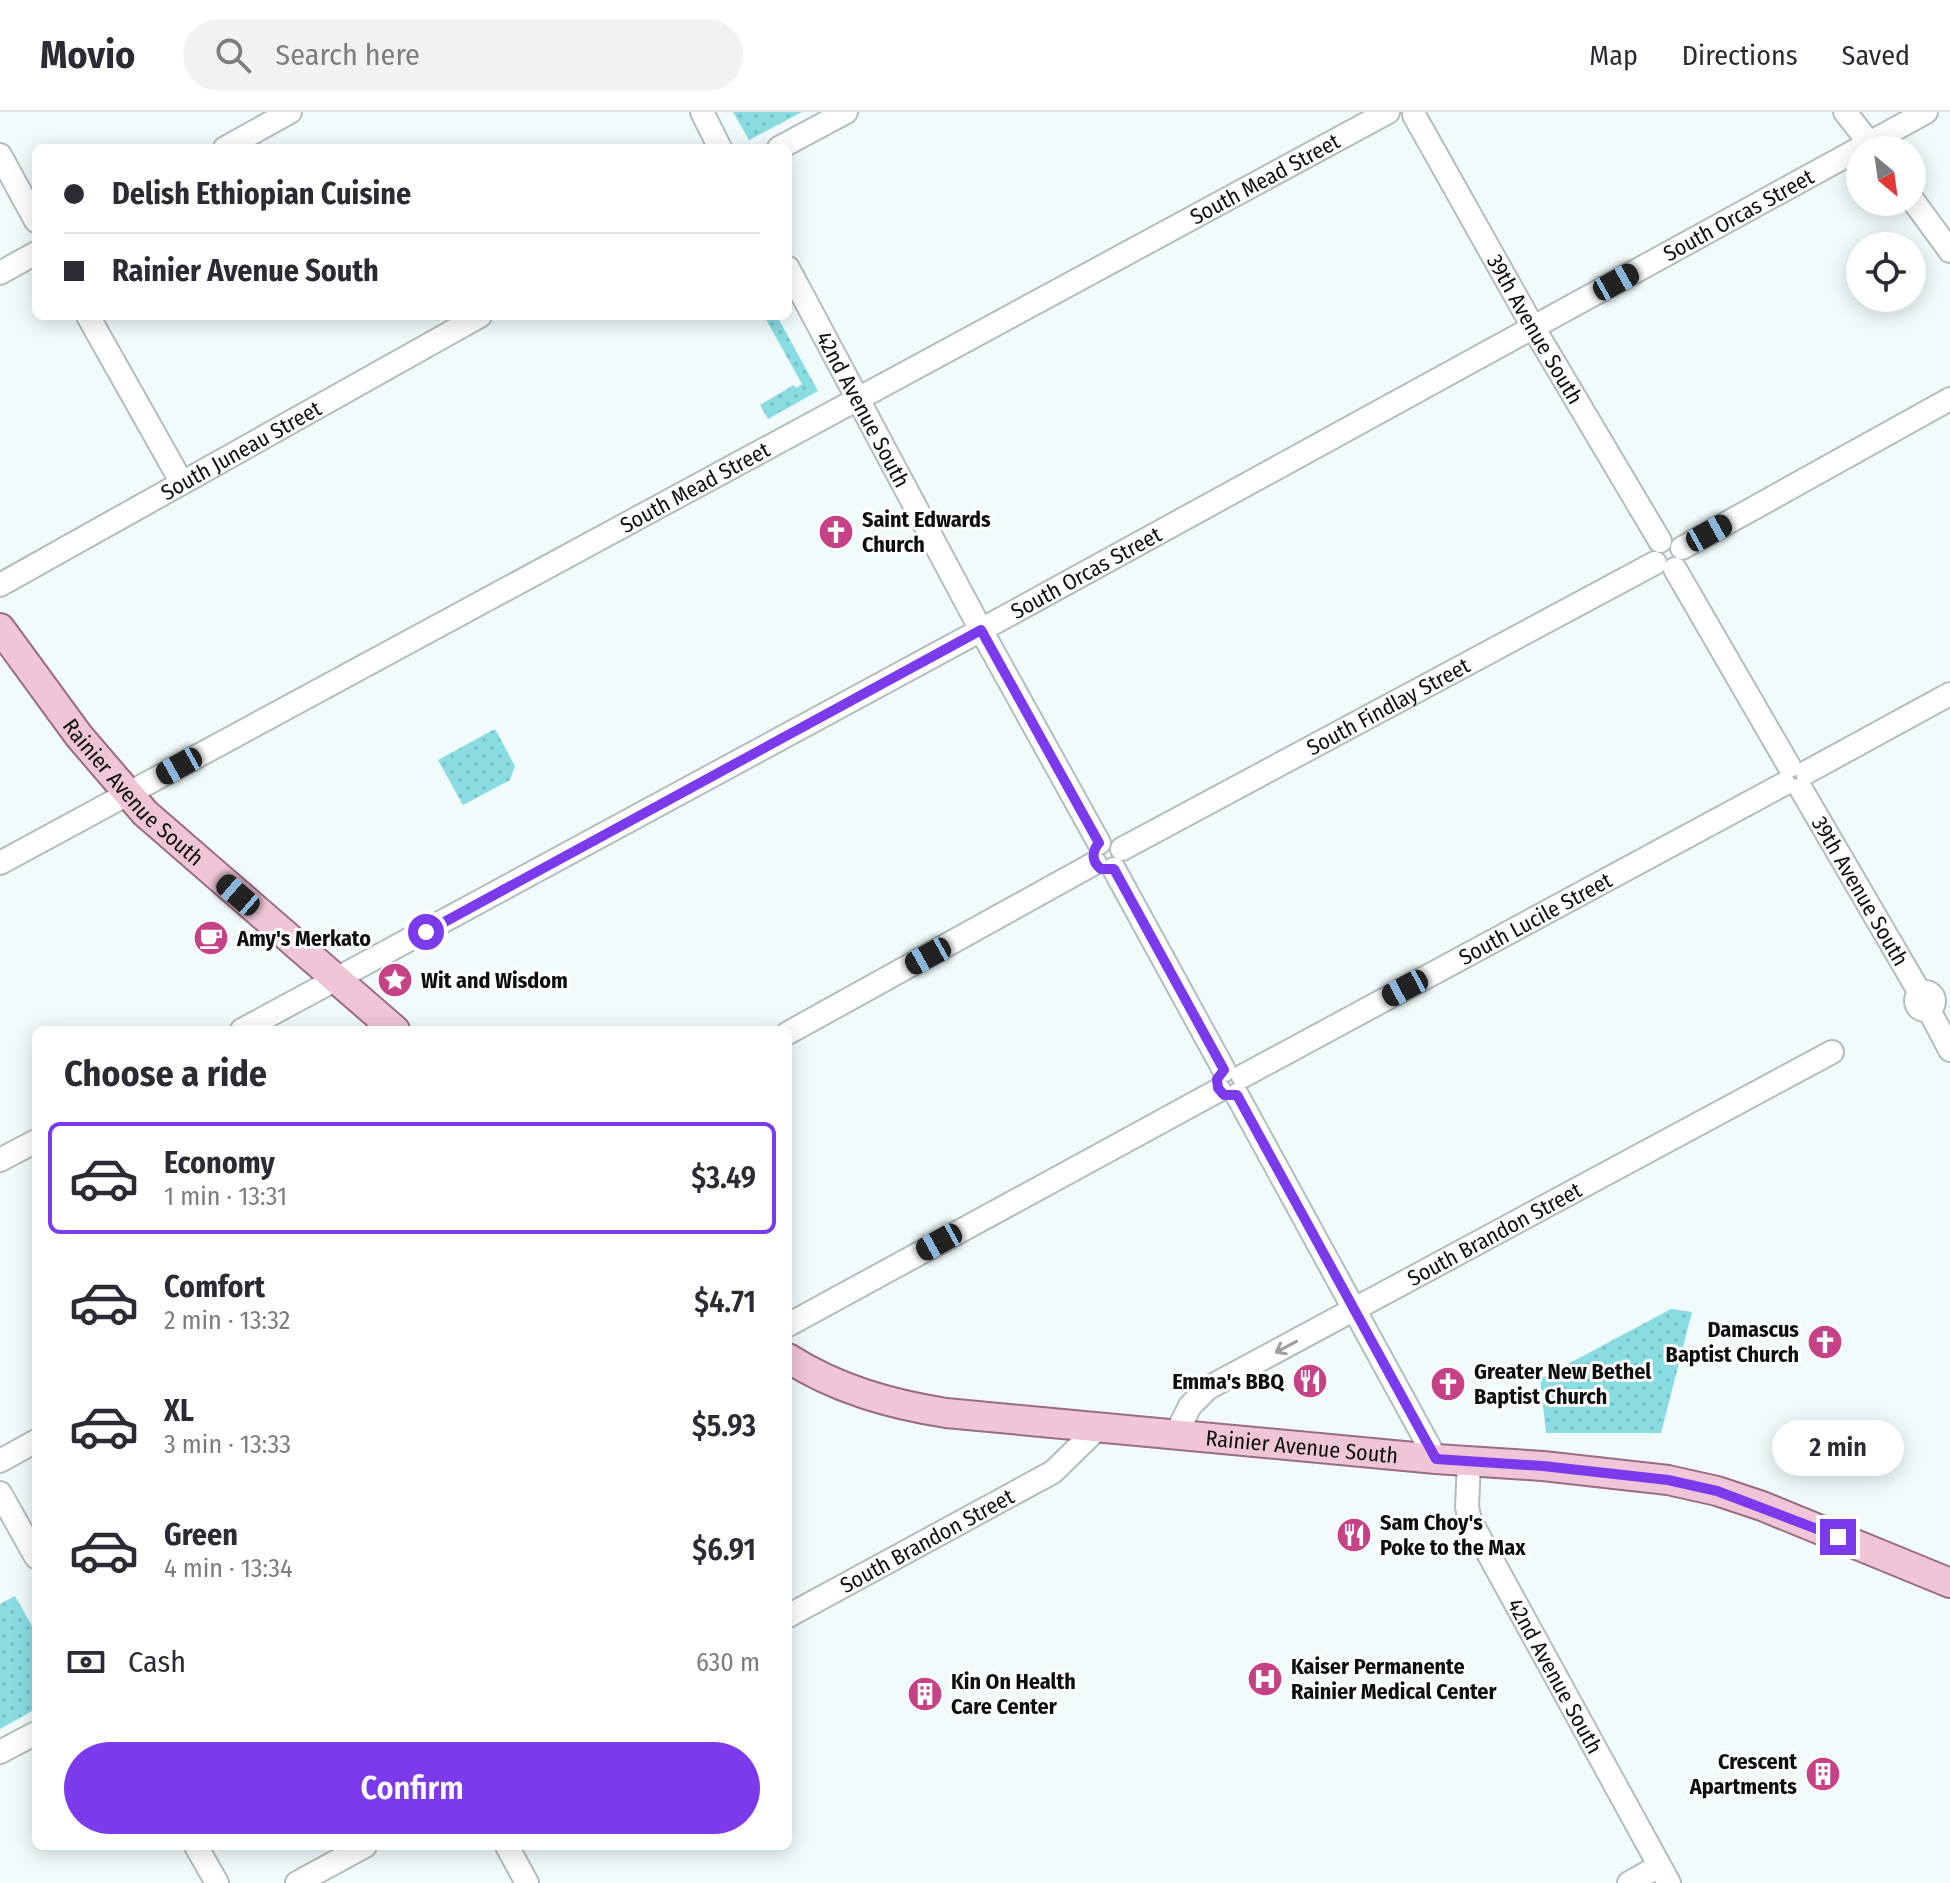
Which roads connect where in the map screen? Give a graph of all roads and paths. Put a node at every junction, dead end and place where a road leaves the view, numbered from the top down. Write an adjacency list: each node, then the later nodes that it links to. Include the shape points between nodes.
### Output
1 (290, 112): 10 (street)
2 (702, 112): 11 (street)
3 (846, 112): 12 (street)
4 (1388, 112): 24 (street, South Mead Street)
5 (1845, 112): 8 (street)
6 (1926, 112): 9 (street, South Orcas Street)
7 (1409, 113): 23 (street, 39th Avenue South)
8 (1865, 136)
9 (1889, 136)
10 (232, 144)
11 (718, 144)
12 (786, 144)
13 (0, 155): 15 (street)
14 (1846, 160): 23 (street, South Orcas Street)
15 (32, 214)
16 (1924, 216): 17 (street)
17 (1950, 251)
18 (32, 254): 19 (street)
19 (0, 273)
20 (792, 275): 24 (street, 42nd Avenue South)
21 (90, 320): 26 (street)
22 (473, 320): 26 (street, South Juneau Street)
23 (1533, 327): 27 (street, 39th Avenue South); 30 (street, South Orcas Street)
24 (858, 398): 30 (street, 42nd Avenue South); 33 (street, South Mead Street)
25 (1950, 399): 27 (street, South Findlay Street)
26 (182, 483): 28 (street, South Juneau Street)
27 (1668, 555): 32 (street, 39th Avenue South); 34 (street, South Findlay Street)
28 (0, 585)
29 (0, 628): 33 (main road, Rainier Avenue South)
30 (981, 630): 34 (street, 42nd Avenue South); 36 (street, South Orcas Street)
31 (1950, 694): 32 (street, South Lucile Street)
32 (1795, 778): 37 (street, 39th Avenue South); 43 (street, South Lucile Street)
33 (128, 794): 35 (street, South Mead Street); 36 (main road, Rainier Avenue South)
34 (1108, 856): 40 (street, South Findlay Street); 43 (street, 42nd Avenue South)
35 (0, 863)
36 (336, 980): 38 (street, South Orcas Street); 39 (main road, Rainier Avenue South)
37 (1933, 997): 41 (street, 39th Avenue South)
38 (250, 1026)
39 (390, 1026)
40 (792, 1031)
41 (1950, 1050)
42 (1832, 1052): 46 (street, South Brandon Street)
43 (1231, 1082): 46 (street, 42nd Avenue South); 47 (street, South Lucile Street)
44 (32, 1143): 45 (street)
45 (0, 1160)
46 (1354, 1310): 50 (street, South Brandon Street, one-way to 50, via 1208,1388 1190,1406); 52 (street, 42nd Avenue South)
47 (792, 1323)
48 (792, 1360): 49 (main road, Rainier Avenue South, via 854,1391 915,1408)
49 (1098, 1428): 50 (main road, Rainier Avenue South); 59 (street, South Brandon Street, via 1053,1472)
50 (1176, 1434): 52 (main road, Rainier Avenue South)
51 (32, 1443): 53 (street)
52 (1436, 1459): 54 (main road, Rainier Avenue South)
53 (0, 1461): 55 (street)
54 (1469, 1462): 58 (main road, Rainier Avenue South, via 1668,1480 1717,1491); 65 (street, 42nd Avenue South, via 1470,1520)
55 (0, 1473)
56 (0, 1493): 57 (street)
57 (32, 1550)
58 (1950, 1583)
59 (792, 1614)
60 (32, 1735): 61 (street)
61 (0, 1752)
62 (198, 1850): 66 (street)
63 (358, 1850): 67 (street)
64 (509, 1850): 68 (street)
65 (1664, 1875): 69 (street)
66 (217, 1883)
67 (297, 1883)
68 (527, 1883)
69 (1629, 1883)

